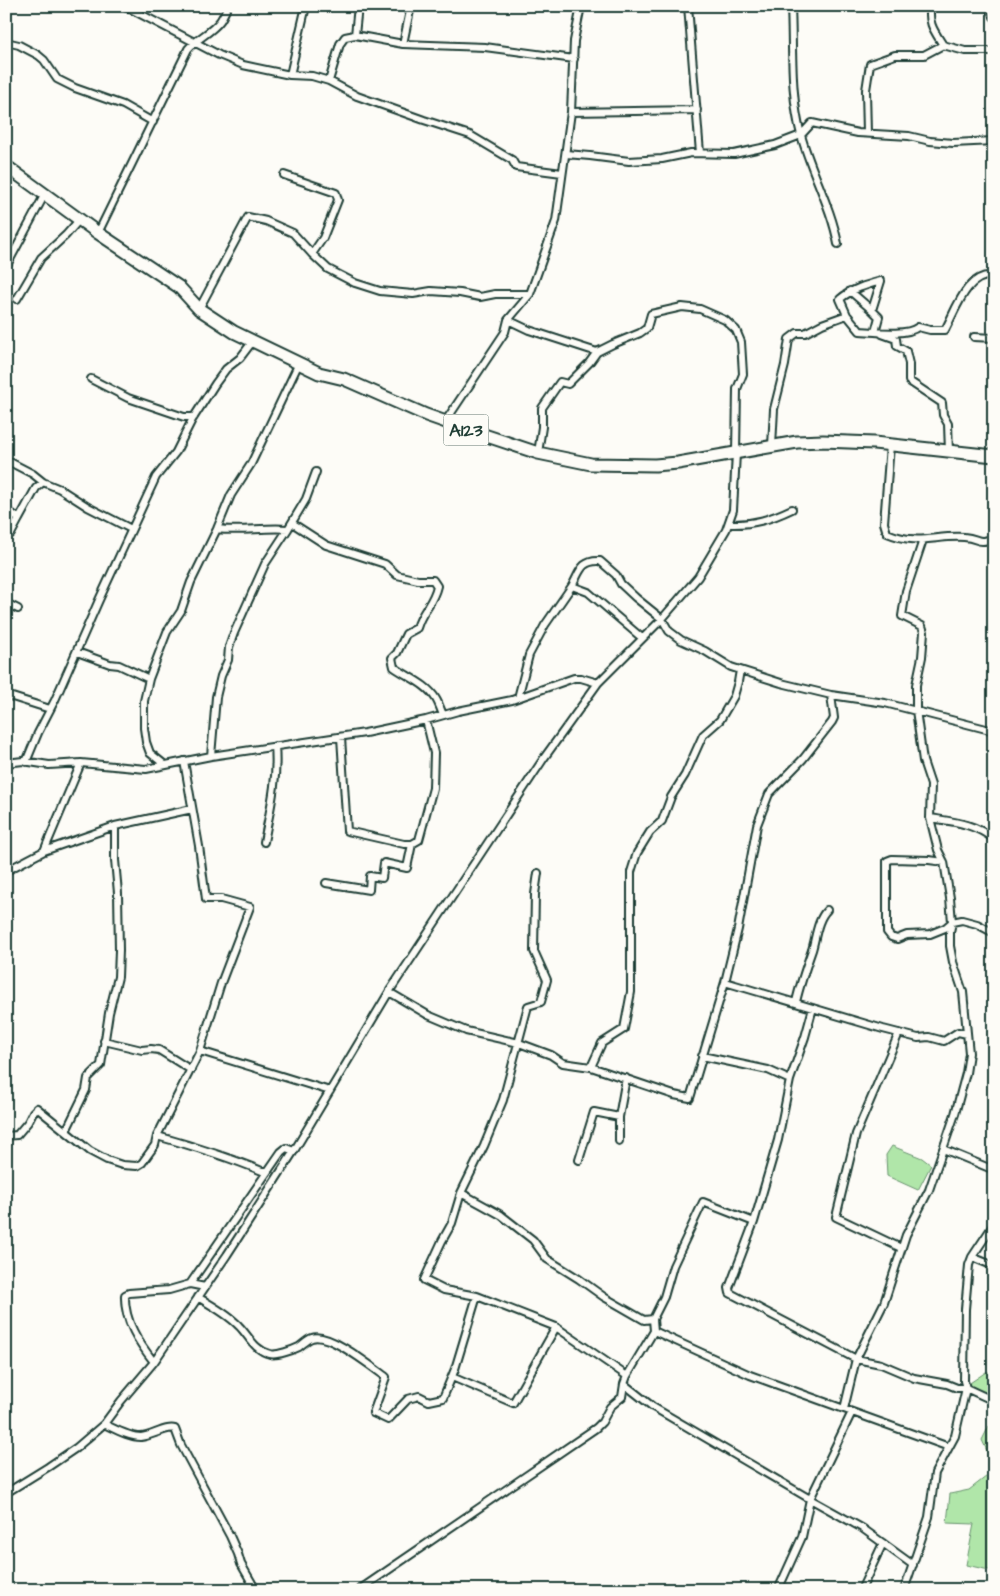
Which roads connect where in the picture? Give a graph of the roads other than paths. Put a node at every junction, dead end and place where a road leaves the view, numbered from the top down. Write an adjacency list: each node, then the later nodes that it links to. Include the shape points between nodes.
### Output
1 (125, 6): 13 (street)
2 (228, 6): 13 (street, via 221,20)
3 (306, 6): 19 (street)
4 (358, 6): 12 (street)
5 (411, 6): 15 (street)
6 (581, 6): 18 (street)
7 (688, 6): 21 (street)
8 (792, 6): 25 (street, via 792,86)
9 (931, 6): 16 (street, via 931,26)
10 (991, 6): 11 (street)
11 (994, 17)
12 (355, 35): 15 (street); 20 (street, via 345,37 340,44)
13 (194, 41): 19 (street, via 243,65); 23 (street)
14 (6, 42): 23 (street, via 19,44 38,55 57,79 123,105)
15 (404, 44): 18 (street, via 485,48)
16 (944, 45): 17 (street, via 965,51); 24 (street, via 924,55 895,55 870,64 866,90)
17 (994, 51)
18 (574, 59): 22 (street)
19 (290, 75): 20 (street)
20 (329, 81): 30 (street, via 357,96 470,134 512,160 516,167)
21 (697, 110): 22 (street); 27 (street)
22 (571, 112): 28 (street)
23 (153, 122): 34 (street)
24 (867, 133): 25 (street, via 812,123); 26 (street, via 953,143)
25 (801, 135): 27 (street, via 776,145 734,154); 35 (street)
26 (994, 141)
27 (700, 153): 28 (street, via 629,161)
28 (566, 154): 30 (street)
29 (6, 166): 32 (highway, A123)
30 (562, 173): 40 (street, via 556,221)
31 (284, 175): 36 (street, via 336,193 338,200 323,238)
32 (45, 194): 33 (highway, A123); 37 (street)
33 (80, 219): 34 (highway, A123); 41 (street, via 41,258)
34 (98, 233): 42 (highway, A123, via 179,287)
35 (838, 244)
36 (312, 254): 40 (street, via 344,278 380,291 403,294 430,291 480,297); 42 (street, via 293,233 266,221 248,218)
37 (6, 267)
38 (994, 276): 46 (street, via 982,276 969,285 945,330 918,327 913,331)
39 (850, 291): 43 (street); 43 (street, via 882,281); 44 (street, via 840,299)
40 (530, 294): 45 (street)
41 (17, 299)
42 (199, 308): 49 (highway, A123)
43 (872, 310): 46 (street, via 879,317)
44 (847, 314): 46 (street, via 860,331); 56 (street, via 789,339 774,409)
45 (508, 320): 50 (street); 54 (street, via 505,332)
46 (875, 332): 57 (street, via 896,339 897,346 906,351 909,381 942,403 942,415 948,424)
47 (974, 337): 48 (street)
48 (994, 338)
49 (253, 341): 51 (highway, A123); 53 (street, via 226,369)
50 (597, 352): 58 (street, via 568,384 560,382 542,408); 59 (street, via 640,333 647,328 651,314 670,309 700,309 725,320 736,330 741,342 743,374 737,389)
51 (299, 363): 54 (highway, A123); 70 (street, via 251,464 231,495)
52 (91, 379): 53 (street, via 128,398 184,417)
53 (194, 417): 69 (street, via 176,452 156,477)
54 (446, 422): 58 (highway, A123)
55 (890, 445): 56 (highway, A123, via 823,441); 57 (highway, A123); 74 (street, via 884,523 888,533 901,539)
56 (772, 446): 59 (highway, A123)
57 (949, 452): 60 (highway, A123)
58 (538, 453): 59 (highway, A123, via 591,464 633,466 678,463)
59 (736, 453): 68 (street)
60 (994, 456)
61 (6, 460): 63 (street)
62 (316, 472): 67 (street)
63 (43, 482): 66 (street); 69 (street)
64 (6, 509): 66 (street)
65 (792, 509): 68 (street, via 758,522)
66 (18, 518): 72 (street)
67 (292, 523): 71 (street); 89 (street, via 326,545 385,564 398,575 433,580 437,586 434,597 420,616 416,628 406,634 392,658 394,667 431,692)
68 (729, 524): 78 (street, via 698,577)
69 (131, 529): 80 (street)
70 (217, 529): 71 (street); 82 (street, via 191,582 181,611 167,632)
71 (288, 529): 94 (street, via 265,564 229,646 216,697)
72 (11, 534)
73 (994, 538): 74 (street, via 983,542 965,537)
74 (923, 540): 88 (street, via 906,591 902,616 922,626 924,632 916,685)
75 (572, 586): 78 (street, via 587,562 600,562); 79 (street, via 588,592); 86 (street, via 529,655)
76 (6, 603): 77 (street)
77 (18, 609)
78 (662, 619): 79 (street); 81 (street, via 669,631 681,640)
79 (642, 638): 83 (street)
80 (76, 652): 82 (street, via 120,665); 87 (street)
81 (740, 670): 85 (street, via 781,684); 124 (street, via 734,696 720,720 702,735 662,821 650,832 637,853 631,872 631,992 624,1029 602,1043)
82 (149, 679): 99 (street, via 144,701 145,735 150,753)
83 (598, 683): 86 (street, via 574,678); 115 (street, via 544,758)
84 (6, 695): 87 (street)
85 (831, 695): 88 (street); 114 (street, via 832,722 803,759 769,794 757,825)
86 (518, 698): 89 (street)
87 (50, 709): 96 (street)
88 (916, 710): 91 (street); 101 (street, via 923,762 931,785)
89 (442, 715): 90 (street)
90 (426, 720): 92 (street); 105 (street, via 434,753 432,788 422,833)
91 (994, 731)
92 (341, 737): 93 (street); 105 (street, via 347,831)
93 (275, 746): 94 (street); 104 (street, via 274,793)
94 (211, 756): 95 (street)
95 (184, 761): 99 (street); 100 (street)
96 (26, 762): 97 (street); 98 (street, via 50,765)
97 (6, 763)
98 (81, 763): 99 (street, via 146,769); 106 (street)
99 (164, 764)
100 (192, 809): 102 (street); 122 (street, via 206,900 221,899 250,907)
101 (930, 818): 103 (street, via 968,824); 107 (street)
102 (115, 826): 106 (street); 120 (street, via 119,967)
103 (994, 839)
104 (264, 842)
105 (412, 844): 110 (street, via 407,868 384,864 382,878 370,876 369,890)
106 (44, 851): 108 (street)
107 (944, 862): 112 (street); 112 (street, via 887,861 887,932 897,939 930,934)
108 (6, 871)
109 (538, 873): 121 (street, via 534,951 547,980 541,1002 528,1006)
110 (326, 883)
111 (827, 910): 116 (street, via 820,918)
112 (952, 922): 113 (street, via 962,920); 119 (street, via 950,946 963,992)
113 (994, 933)
114 (725, 982): 116 (street); 123 (street)
115 (389, 992): 121 (street, via 428,1015 466,1031); 128 (street)
116 (796, 1002): 117 (street)
117 (812, 1008): 118 (street); 127 (street)
118 (899, 1033): 119 (street, via 944,1041 958,1032); 142 (street, via 856,1134 836,1218)
119 (967, 1034): 134 (street, via 966,1073)
120 (104, 1041): 125 (street, via 142,1050 159,1050); 130 (street, via 101,1064 88,1078 86,1090)
121 (519, 1043): 124 (street, via 563,1063); 139 (street, via 503,1100)
122 (200, 1051): 125 (street); 128 (street)
123 (702, 1056): 126 (street, via 690,1098 674,1096); 127 (street, via 768,1070)
124 (591, 1067): 126 (street)
125 (191, 1070): 132 (street)
126 (626, 1078): 129 (street)
127 (790, 1080): 140 (street, via 778,1140)
128 (330, 1091): 135 (street)
129 (619, 1117): 133 (street); 136 (street, via 594,1112)
130 (66, 1131): 131 (street, via 37,1108 17,1135); 132 (street, via 107,1160 137,1166 155,1145)
131 (6, 1136)
132 (157, 1136): 138 (street)
133 (619, 1141)
134 (943, 1149): 137 (street); 142 (street, via 929,1190)
135 (294, 1151): 138 (street, via 286,1148); 146 (street)
136 (579, 1160)
137 (994, 1170)
138 (267, 1171): 145 (street)
139 (461, 1194): 147 (street, via 452,1223 424,1280 444,1290); 149 (street, via 501,1215 533,1240 547,1259 604,1297 644,1320)
140 (754, 1222): 149 (street, via 703,1202); 152 (street, via 728,1290)
141 (994, 1224): 143 (street)
142 (901, 1248): 152 (street, via 884,1303)
143 (972, 1257): 144 (street); 157 (street, via 965,1309)
144 (994, 1266)
145 (190, 1284): 146 (street); 153 (street, via 125,1295 132,1329)
146 (205, 1287): 148 (street)
147 (477, 1296): 150 (street); 155 (street)
148 (198, 1298): 153 (street); 155 (street, via 226,1315 259,1349 271,1355 297,1348 312,1338 322,1338 347,1349 386,1377 373,1413 388,1420 408,1399 419,1396 429,1401 443,1398)
149 (653, 1319): 151 (street)
150 (556, 1327): 154 (street); 155 (street, via 513,1403)
151 (654, 1331): 154 (street); 159 (street, via 750,1375)
152 (856, 1359): 157 (street, via 881,1364 914,1378); 159 (street)
153 (154, 1362): 161 (street)
154 (627, 1376): 156 (street)
155 (452, 1377)
156 (624, 1384): 164 (street, via 653,1407); 168 (street, via 622,1397 610,1407 596,1428)
157 (966, 1388): 158 (street); 162 (street, via 955,1436)
158 (994, 1401)
159 (844, 1409): 160 (street)
160 (852, 1412): 162 (street); 164 (street)
161 (104, 1424): 163 (street, via 76,1448); 167 (street, via 139,1437 175,1429)
162 (949, 1448): 166 (street, via 935,1473 929,1517)
163 (6, 1493)
164 (810, 1500): 165 (street); 169 (street, via 802,1537)
165 (883, 1543): 166 (street); 170 (street)
166 (913, 1565): 171 (street)
167 (256, 1590)
168 (358, 1590)
169 (778, 1590)
170 (861, 1590)
171 (904, 1590)

